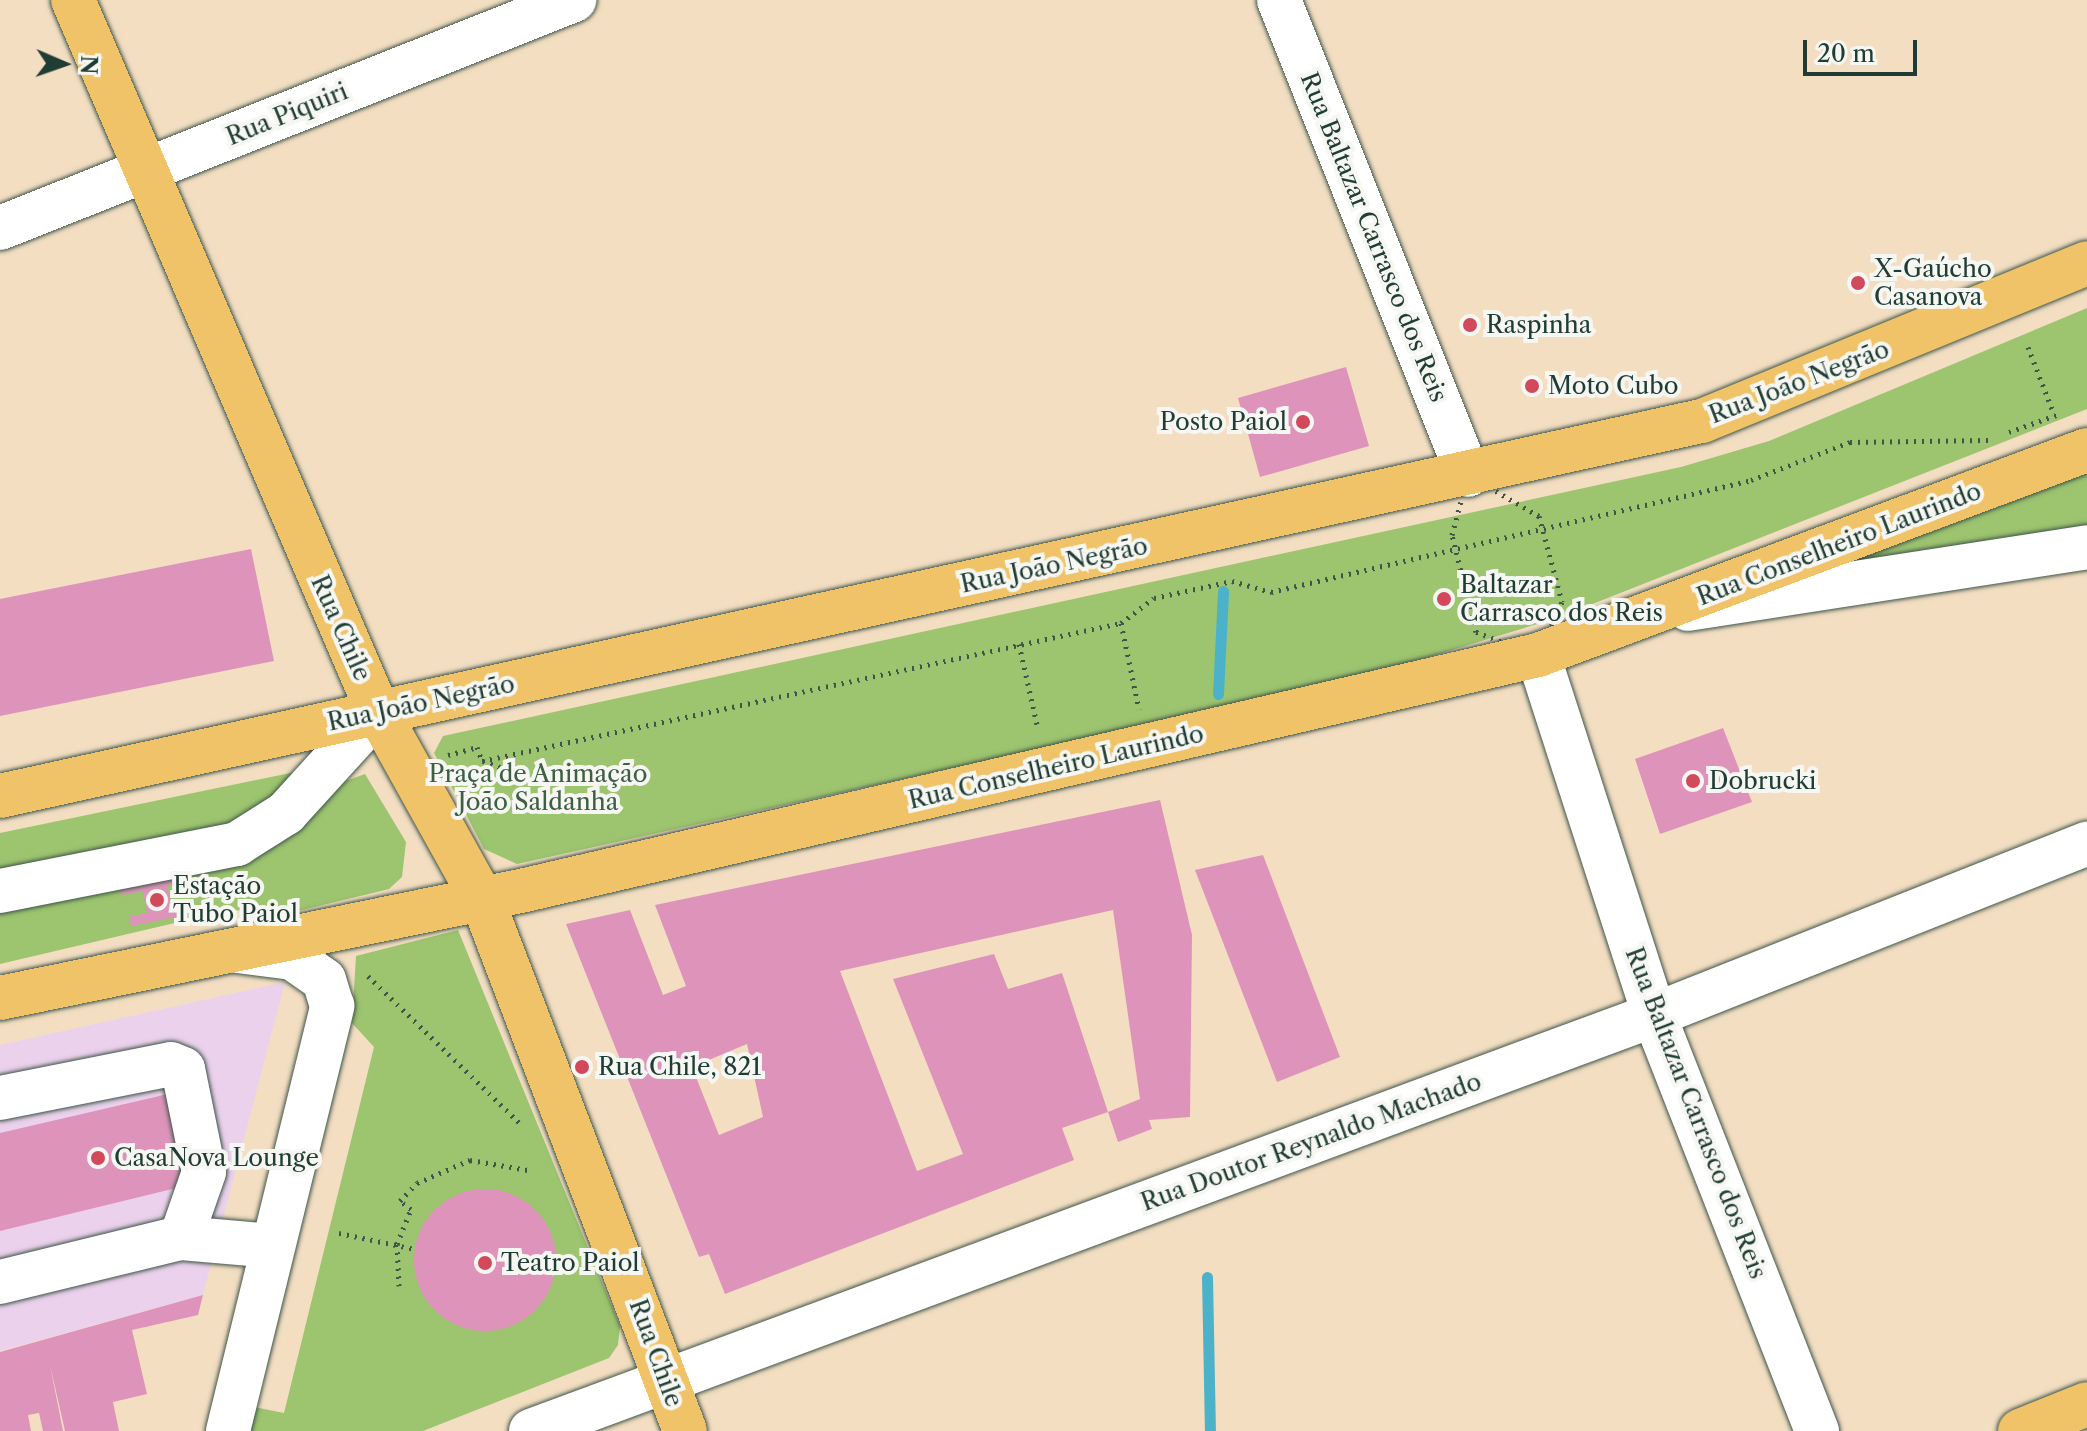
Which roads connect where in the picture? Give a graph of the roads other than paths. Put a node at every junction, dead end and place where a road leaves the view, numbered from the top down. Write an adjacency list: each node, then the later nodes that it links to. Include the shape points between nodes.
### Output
1 (73, 0): 4 (main road, Rua Chile)
2 (574, 0): 4 (street, Rua Piquiri)
3 (1279, 0): 8 (street, Rua Baltazar Carrasco dos Reis)
4 (141, 172): 5 (street, Rua Piquiri); 12 (main road, Rua Chile)
5 (0, 228)
6 (2087, 263): 8 (main road, Rua João Negrão, via 1779,395 1702,421)
7 (2075, 432): 10 (main road, Rua Conselheiro Laurindo)
8 (1468, 475): 12 (main road, Rua João Negrão)
9 (2087, 547): 10 (street)
10 (1654, 615): 11 (main road, Rua Conselheiro Laurindo)
11 (1538, 655): 16 (main road, Rua Conselheiro Laurindo); 19 (street, Rua Baltazar Carrasco dos Reis)
12 (378, 712): 13 (main road, Rua João Negrão); 15 (street, via 286,813 237,844); 16 (main road, Rua Chile)
13 (0, 796)
14 (2087, 844): 19 (street, Rua Doutor Reynaldo Machado)
15 (0, 891)
16 (482, 899): 17 (main road, Rua Conselheiro Laurindo); 24 (main road, Rua Chile)
17 (222, 949): 18 (main road, Rua Conselheiro Laurindo); 22 (street, via 292,958 324,980 332,1006)
18 (0, 998)
19 (1654, 1015): 24 (street, Rua Doutor Reynaldo Machado); 29 (street, Rua Baltazar Carrasco dos Reis)
20 (0, 1098): 21 (street, via 171,1064 183,1069 204,1172)
21 (181, 1238): 22 (street); 23 (street)
22 (272, 1246): 26 (street)
23 (0, 1282)
24 (667, 1381): 27 (street, Rua Doutor Reynaldo Machado); 28 (main road, Rua Chile)
25 (2087, 1404): 30 (main road)
26 (228, 1431)
27 (531, 1431)
28 (685, 1431)
29 (1817, 1431)
30 (2020, 1431)

